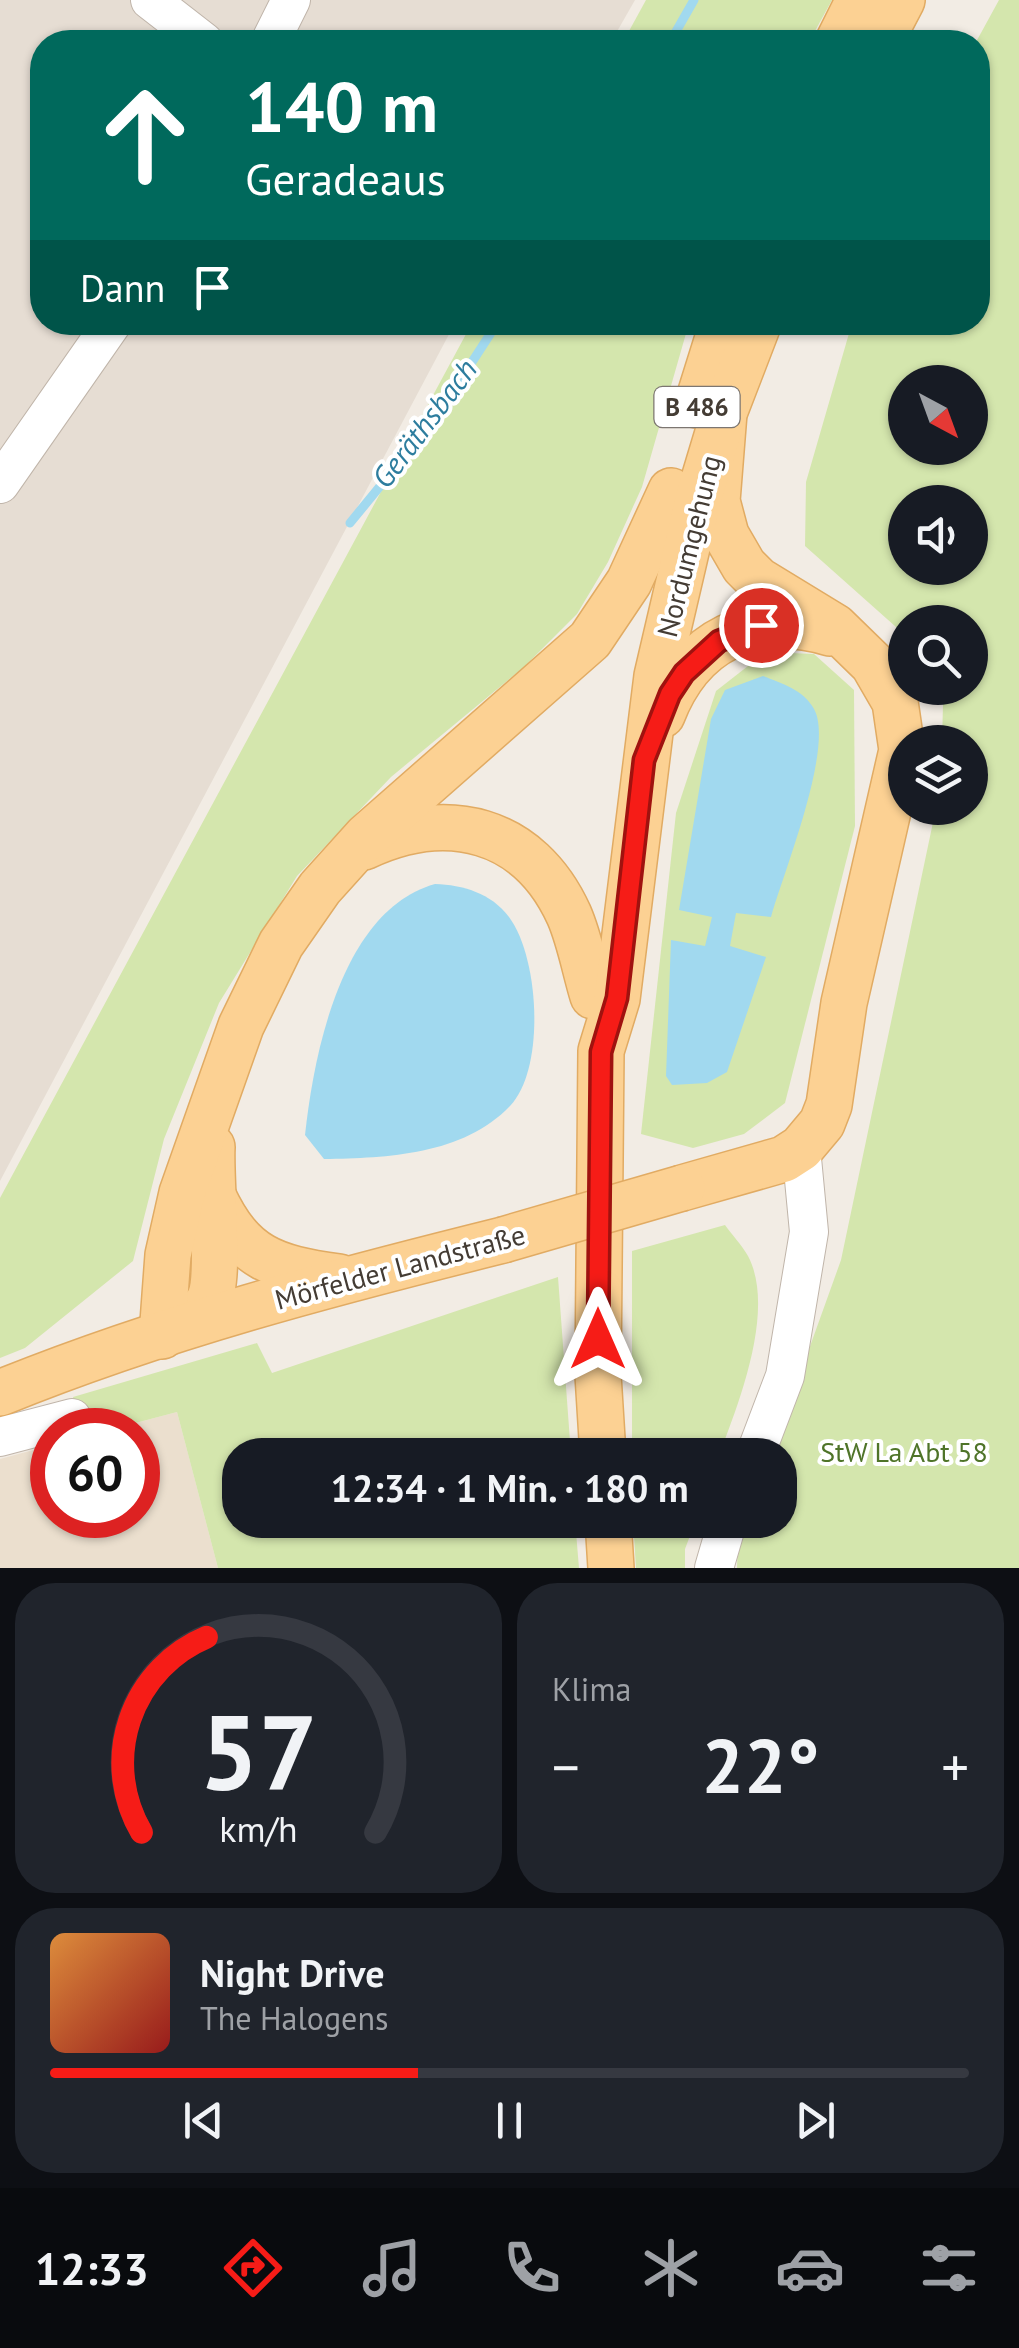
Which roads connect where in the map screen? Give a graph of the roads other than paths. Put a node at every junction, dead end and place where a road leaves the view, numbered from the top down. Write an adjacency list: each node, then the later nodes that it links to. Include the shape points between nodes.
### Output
1 (150, 0): 5 (street)
2 (292, 0): 6 (street)
3 (858, 0): 7 (main road)
4 (902, 0): 8 (main road)
5 (189, 30)
6 (276, 30)
7 (844, 30)
8 (886, 30)
9 (104, 335): 13 (street)
10 (719, 335): 14 (main road, B 486)
11 (753, 335): 12 (main road, B 486)
12 (724, 413): 15 (main road, via 718,501 734,550 758,580); 16 (main road, Nordumgehung / B 486, via 680,578)
13 (0, 484)
14 (671, 491): 17 (main road, via 629,582 590,640); 18 (main road, B 486, via 619,760)
15 (858, 647): 16 (main road, via 830,633 782,624 719,641 670,694); 21 (main road, via 895,702 900,761 844,1004 829,1105)
16 (644, 760): 19 (main road, Nordumgehung / B 486, via 617,998)
17 (339, 866): 18 (main road, via 386,836 446,824 516,849 547,878 569,916); 20 (main road, via 281,944)
18 (593, 996): 19 (main road, B 486)
19 (601, 1052): 28 (main road, Nordumgehung / B 486)
20 (224, 1072): 22 (main road); 24 (main road, via 175,1224)
21 (802, 1148): 23 (main road, Mörfelder Landstraße, bridge, via 766,1166); 29 (street, via 809,1232 785,1376)
22 (210, 1190): 23 (main road, via 228,1229 255,1254 293,1271); 24 (main road, via 209,1300)
23 (349, 1278): 24 (main road, Mörfelder Landstraße)
24 (162, 1336): 25 (main road, Mörfelder Landstraße)
25 (0, 1392)
26 (30, 1429): 27 (street)
27 (0, 1437)
28 (602, 1438)
29 (762, 1438)
30 (609, 1538): 32 (main road)
31 (723, 1538): 33 (street)
32 (611, 1568)
33 (714, 1568)

